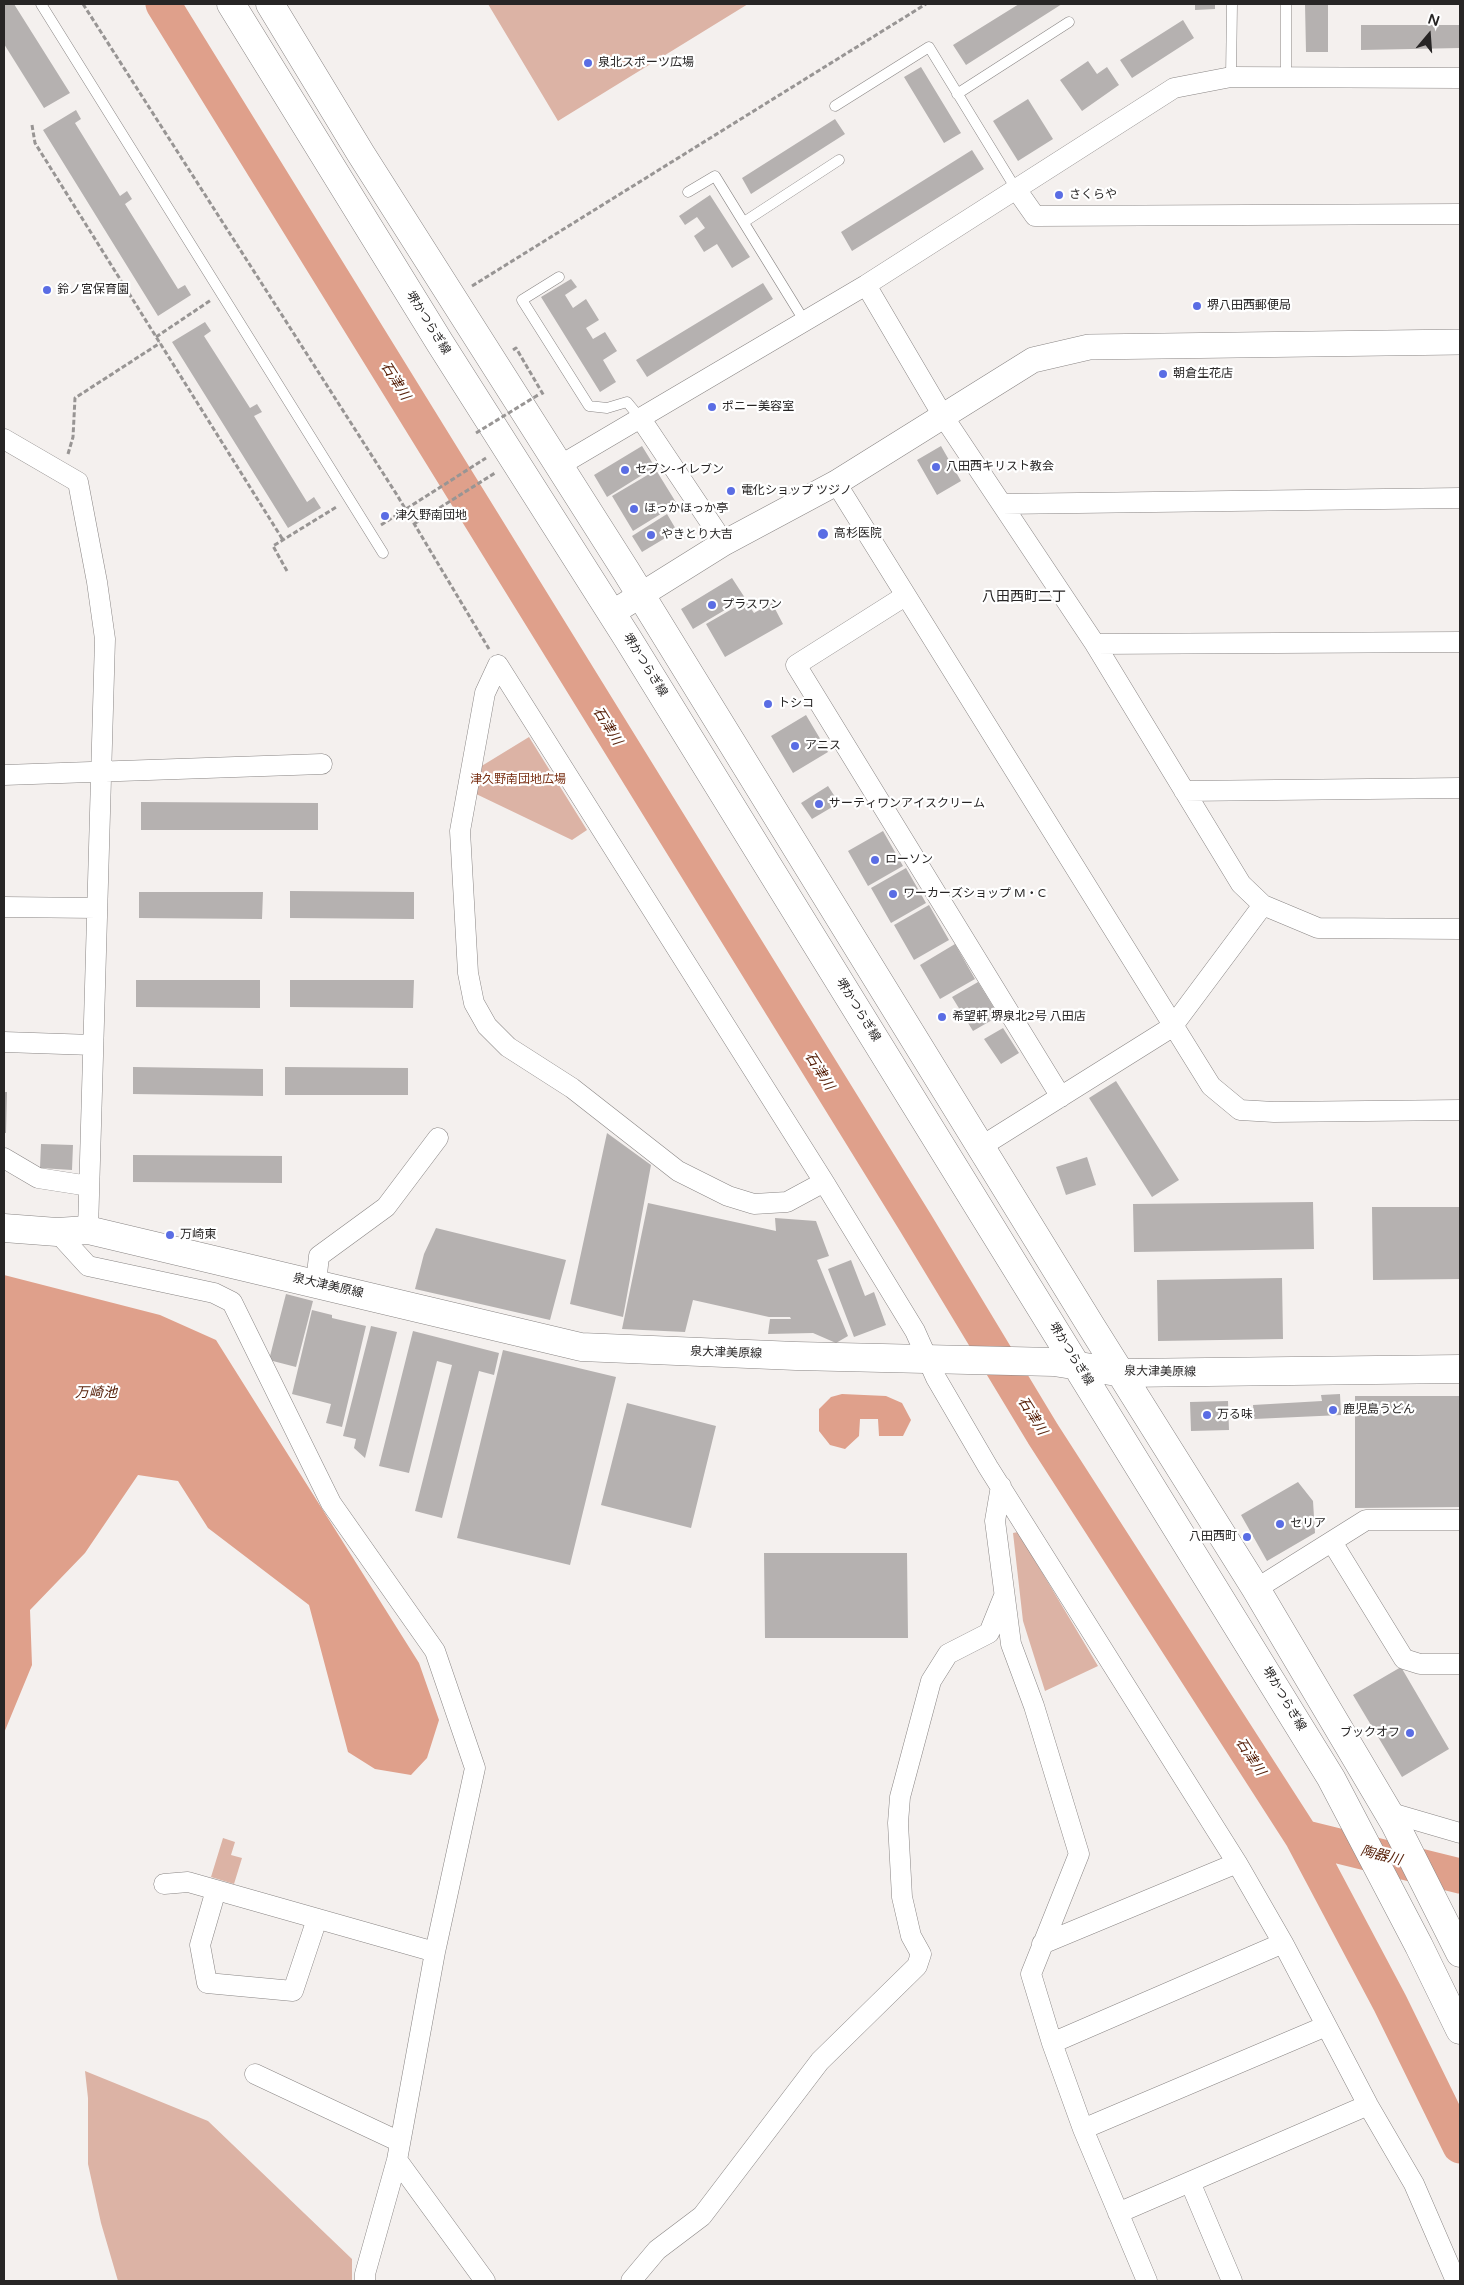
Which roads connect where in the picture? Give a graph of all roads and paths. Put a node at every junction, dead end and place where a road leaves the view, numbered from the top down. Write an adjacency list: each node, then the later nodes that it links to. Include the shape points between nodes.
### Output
1 (41, 4): 23 (lane)
2 (83, 4): 41 (path)
3 (231, 4): 50 (main road, 堺かつらぎ線, via 445,351)
4 (270, 4): 34 (main road, via 361,154)
5 (926, 4): 22 (path)
6 (1232, 4): 10 (lane)
7 (1286, 4): 9 (lane)
8 (1069, 22): 12 (lane)
9 (1286, 76): 10 (street); 11 (street)
10 (1231, 77): 16 (street, via 1174,88)
11 (1460, 78)
12 (957, 94): 13 (lane, via 929,47); 16 (lane)
13 (835, 106)
14 (32, 125): 25 (path, via 35,143)
15 (839, 160): 19 (lane)
16 (1016, 189): 18 (street, via 1035,216); 21 (street)
17 (688, 192): 19 (lane, via 716,176)
18 (1460, 214)
19 (744, 222): 24 (lane)
20 (559, 277): 30 (lane, via 522,300 589,406 607,408 627,402)
21 (866, 285): 24 (street); 29 (street)
22 (472, 286)
23 (222, 293): 25 (path); 39 (lane)
24 (805, 322): 30 (street)
25 (156, 337): 27 (path)
26 (1460, 342): 29 (street, via 1089,347 1033,360)
27 (160, 343): 36 (path, via 75,398 73,437); 44 (path)
28 (538, 395): 31 (path, bridge)
29 (943, 416): 37 (street); 40 (street)
30 (641, 419): 34 (street); 45 (street)
31 (476, 433)
32 (4, 439): 36 (street)
33 (486, 458): 41 (path)
34 (560, 466): 48 (main road)
35 (502, 469): 42 (path)
36 (62, 474): 55 (street, via 78,482 105,639)
37 (836, 483): 45 (street); 49 (street)
38 (1460, 498): 40 (street)
39 (349, 499): 43 (lane); 44 (path)
40 (1002, 504): 52 (street)
41 (405, 509): 42 (path); 43 (path)
42 (414, 524): 53 (path)
43 (370, 532): 46 (lane)
44 (283, 540): 47 (path, via 273,546)
45 (724, 543): 48 (street)
46 (383, 553)
47 (287, 571)
48 (640, 596): 50 (street); 69 (main road)
49 (905, 596): 63 (street); 66 (street, via 796,665)
50 (612, 613): 78 (main road, 堺かつらぎ線)
51 (1460, 642): 52 (street)
52 (1095, 644): 58 (street)
53 (498, 665): 71 (street); 71 (street, via 485,693 460,831 468,973 474,1002 487,1026 508,1047 572,1088 678,1171 728,1196 754,1204 787,1202)
54 (322, 764): 55 (street)
55 (100, 771): 56 (street); 61 (street)
56 (4, 775)
57 (1460, 788): 58 (street)
58 (1184, 791): 59 (street, via 1240,884)
59 (1263, 906): 62 (street, via 1318,928); 63 (street)
60 (4, 907): 61 (street)
61 (96, 908): 65 (street)
62 (1460, 929)
63 (1172, 1027): 66 (street); 67 (street, via 1211,1086 1240,1110)
64 (4, 1042): 65 (street)
65 (93, 1045): 72 (street)
66 (1061, 1097): 69 (street)
67 (1460, 1110)
68 (438, 1138): 76 (street, via 386,1207 319,1256)
69 (982, 1146): 80 (main road)
70 (4, 1158): 72 (street, via 38,1178)
71 (824, 1182): 77 (street, via 915,1330)
72 (89, 1186): 74 (street)
73 (4, 1228): 75 (main road, 泉大津美原線)
74 (88, 1230): 75 (main road, 泉大津美原線); 76 (main road, 泉大津美原線)
75 (57, 1232): 95 (street, via 88,1266 214,1293 232,1302 331,1503 435,1651 475,1768)
76 (316, 1283): 77 (main road, 泉大津美原線, via 581,1347)
77 (938, 1360): 78 (main road, 泉大津美原線); 81 (street, via 974,1443)
78 (1078, 1364): 80 (main road, 泉大津美原線); 98 (main road, 堺かつらぎ線, via 1331,1778)
79 (1460, 1369): 80 (main road, 泉大津美原線)
80 (1123, 1373): 84 (main road)
81 (1002, 1486): 85 (street, via 995,1521); 89 (street)
82 (1460, 1520): 83 (street, via 1366,1520)
83 (1332, 1542): 84 (street); 86 (street, via 1404,1659 1420,1664)
84 (1256, 1589): 87 (main road)
85 (1005, 1596): 94 (street, via 1011,1644 1034,1706 1079,1854); 108 (street, via 988,1633 948,1654 931,1681 900,1797 898,1824 902,1897 911,1936 921,1954 917,1966 820,2061 702,2216 657,2250)
86 (1460, 1664)
87 (1391, 1817): 88 (street); 96 (main road)
88 (1460, 1833)
89 (1237, 1863): 93 (street); 94 (street)
90 (164, 1884): 91 (street, via 188,1882)
91 (216, 1890): 92 (street); 92 (street, via 200,1945 207,1982 293,1991)
92 (317, 1919): 95 (street)
93 (1283, 1943): 97 (street); 99 (street)
94 (1042, 1944): 99 (street, via 1031,1974)
95 (435, 1952): 103 (street)
96 (1460, 1953)
97 (1326, 2026): 101 (street); 102 (street)
98 (1460, 2030)
99 (1052, 2043): 102 (street)
100 (255, 2074): 103 (street)
101 (1368, 2105): 104 (street); 111 (street, via 1414,2184)
102 (1083, 2129): 105 (street)
103 (398, 2151): 106 (street); 107 (street)
104 (1190, 2182): 105 (street); 110 (street)
105 (1118, 2213): 109 (street)
106 (365, 2281)
107 (485, 2281)
108 (632, 2281)
109 (1147, 2281)
110 (1232, 2281)
111 (1456, 2281)

